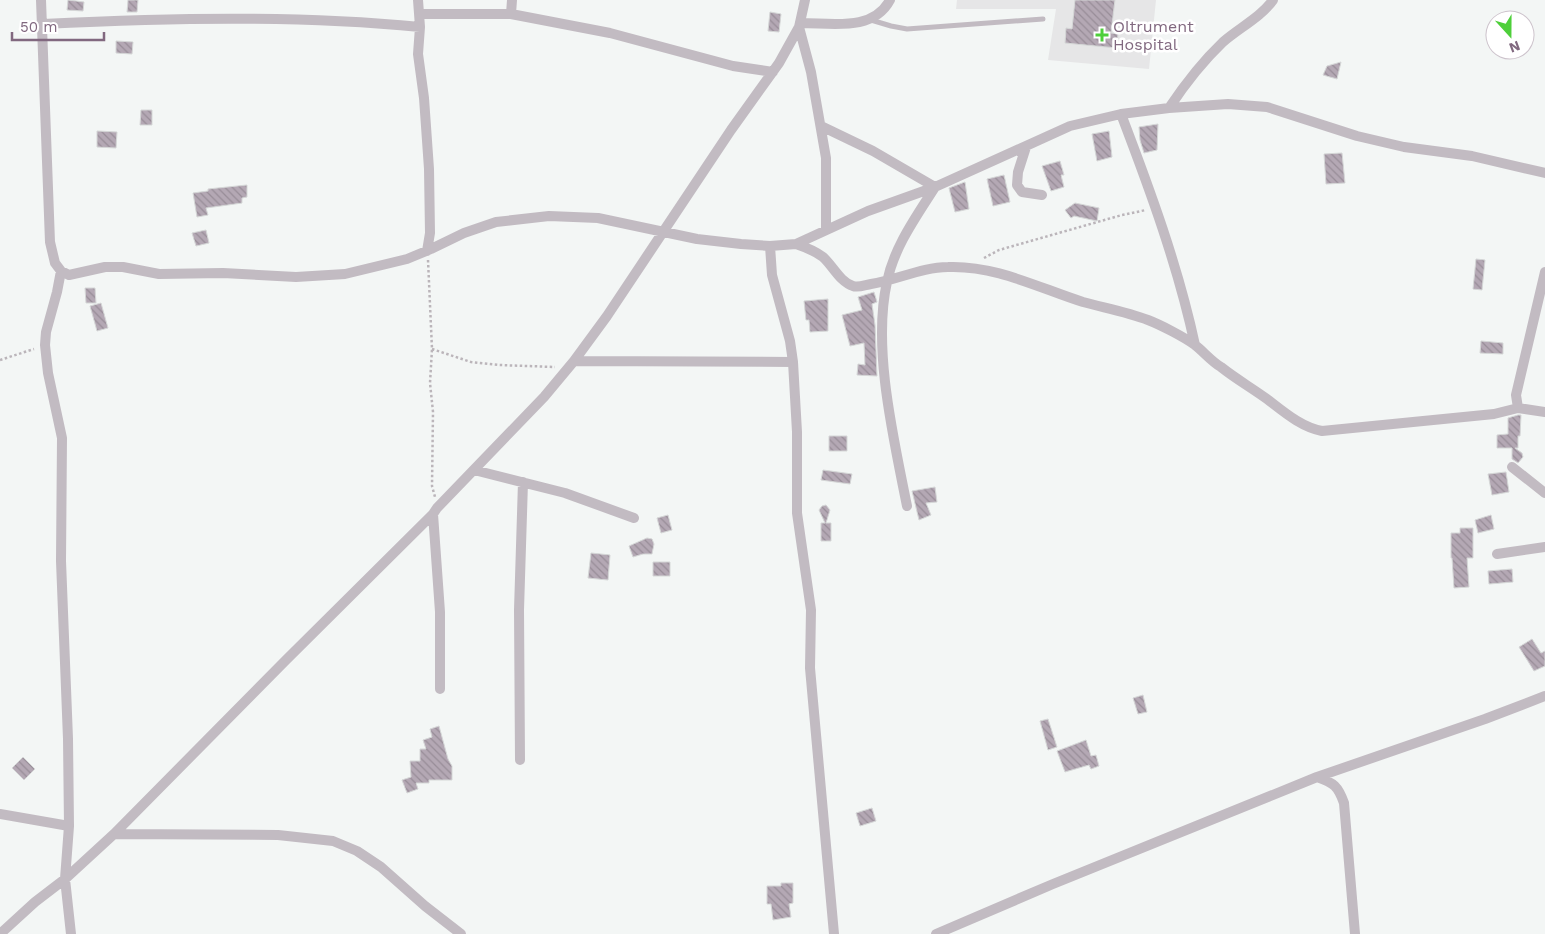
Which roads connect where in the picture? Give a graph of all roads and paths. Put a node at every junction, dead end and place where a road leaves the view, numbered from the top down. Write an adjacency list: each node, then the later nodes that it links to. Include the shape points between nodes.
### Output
1 (42, 0): 11 (street)
2 (418, 0): 7 (street)
3 (512, 0): 8 (street)
4 (805, 0): 12 (street)
5 (890, 0): 10 (street, via 885,10)
6 (1273, 0): 15 (street, via 1223,42)
7 (420, 14): 8 (street); 13 (street)
8 (512, 14): 14 (street, via 610,33 733,66)
9 (1043, 19): 10 (lane, via 907,29)
10 (870, 20): 12 (street, via 855,24)
11 (43, 24): 13 (street, via 256,18); 29 (street, via 50,242)
12 (800, 25): 14 (street); 17 (street)
13 (420, 27): 27 (street, via 418,54 429,169 430,233)
14 (773, 72): 24 (street)
15 (1169, 108): 16 (street); 19 (street, via 1228,104 1267,108 1394,145 1472,156)
16 (1121, 114): 18 (street, via 1070,126); 22 (street)
17 (821, 126): 20 (street); 23 (street, via 826,158)
18 (1026, 147): 20 (street); 21 (street, via 1017,185 1022,192)
19 (1545, 173)
20 (935, 187): 23 (street); 31 (street, via 897,250)
21 (1042, 195)
22 (1155, 208): 28 (path, via 1007,247); 33 (street, via 1172,254)
23 (826, 230): 25 (street)
24 (664, 231): 26 (street, via 697,239); 27 (street, via 598,218 549,216 496,222); 37 (street)
25 (796, 244): 26 (street); 31 (street, via 823,258 852,286)
26 (770, 246): 36 (street, via 772,275)
27 (427, 251): 29 (street, via 345,274 296,277 159,274 123,267 105,267 69,275); 34 (path)
28 (984, 258)
29 (61, 271): 32 (street)
30 (1545, 272): 38 (street, via 1517,386)
31 (887, 282): 33 (street, via 948,266 987,271 1151,321); 44 (street, via 882,316 885,382)
32 (44, 345): 35 (path); 54 (street, via 62,438 60,562)
33 (1195, 345): 38 (street, via 1220,367 1311,430 1322,432 1494,414)
34 (432, 349): 37 (path, via 471,362); 45 (path, via 430,383)
35 (0, 360)
36 (793, 362): 37 (street); 60 (street, via 797,513 811,610 810,668)
37 (571, 364): 41 (street)
38 (1518, 408): 39 (street)
39 (1545, 412)
40 (1512, 467): 43 (street)
41 (474, 470): 42 (street); 45 (street)
42 (523, 482): 46 (street); 51 (street, via 519,610)
43 (1545, 493)
44 (907, 506)
45 (435, 511): 49 (street); 55 (street)
46 (634, 518)
47 (1545, 547): 48 (street)
48 (1497, 554)
49 (440, 689)
50 (1545, 696): 52 (street)
51 (520, 760)
52 (1317, 777): 61 (street); 62 (street, via 1333,783 1344,803)
53 (0, 814): 54 (street)
54 (69, 826): 56 (street)
55 (114, 834): 56 (street); 59 (street, via 333,840 381,867)
56 (65, 879): 57 (street); 58 (street)
57 (0, 934)
58 (71, 934)
59 (462, 934)
60 (834, 934)
61 (936, 934)
62 (1355, 934)

